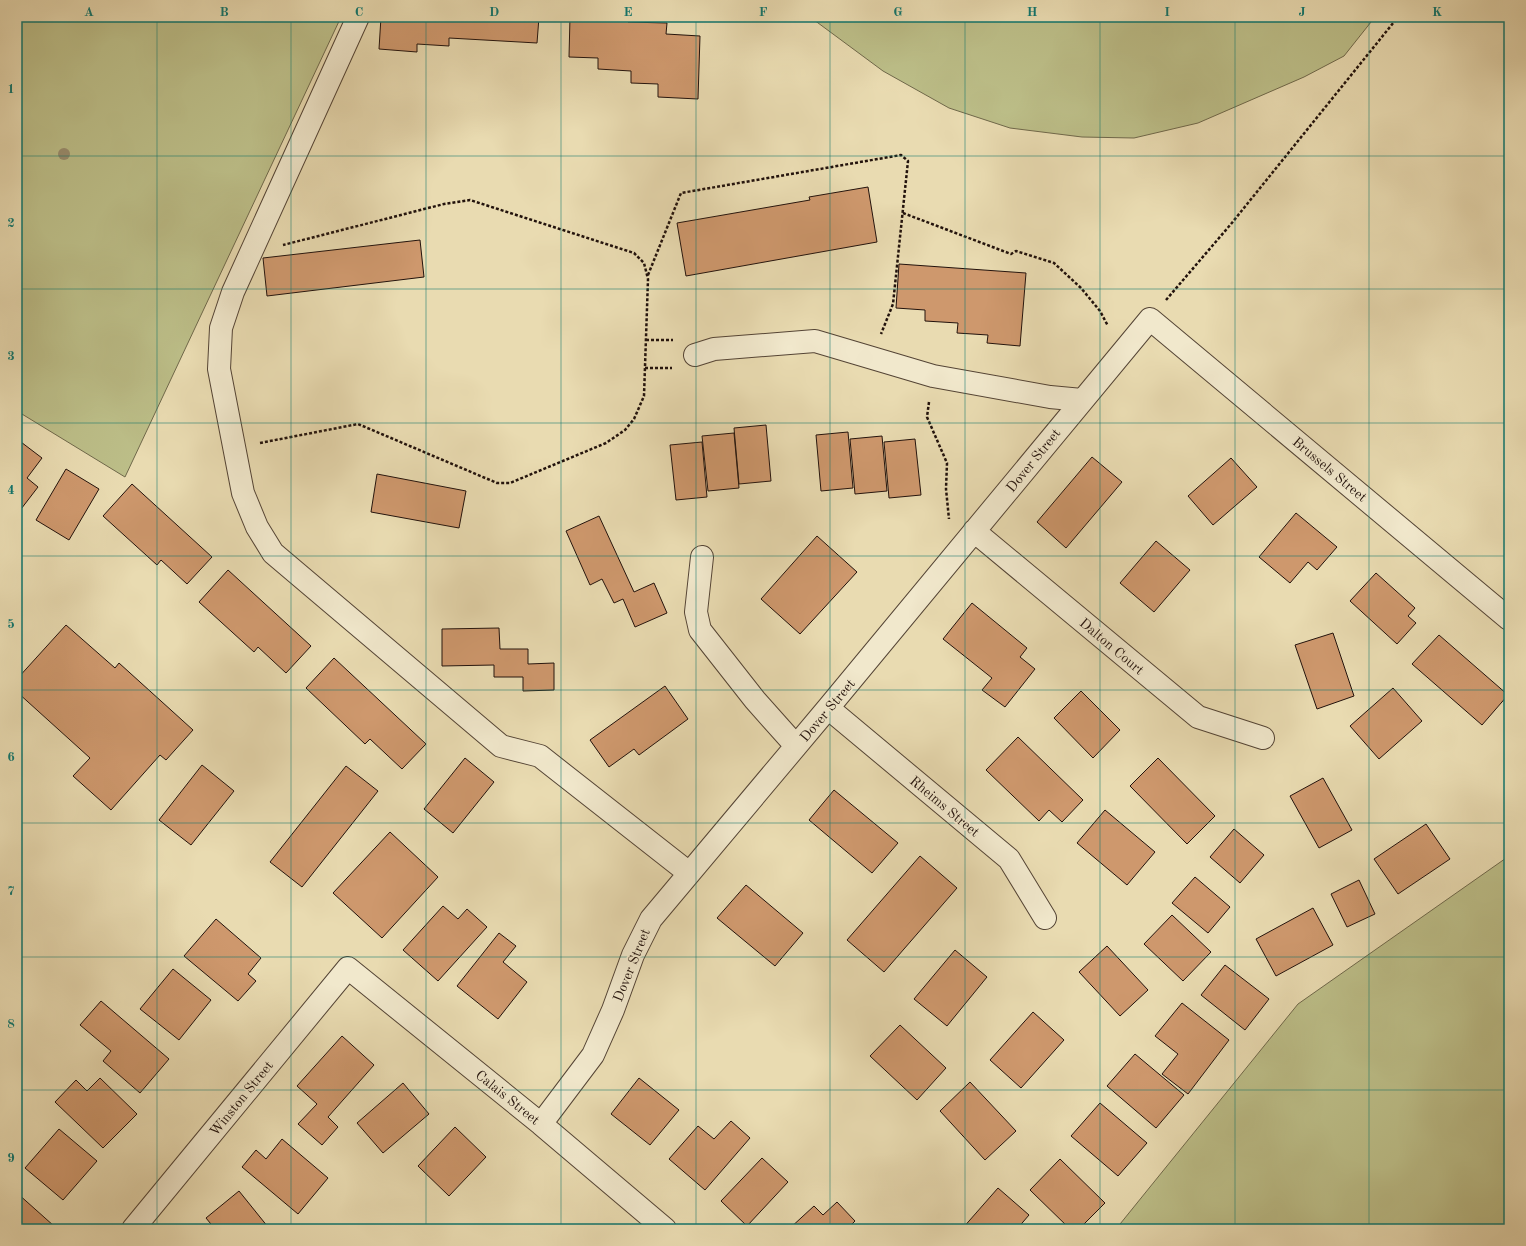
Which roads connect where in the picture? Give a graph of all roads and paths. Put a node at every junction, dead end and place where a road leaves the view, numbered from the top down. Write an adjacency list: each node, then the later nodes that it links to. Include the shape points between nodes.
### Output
1 (358, 17): 4 (street)
2 (1398, 17): 6 (path, via 1231,224)
3 (903, 213): 5 (path, via 908,161 901,155 681,194); 7 (path, via 1011,254 1016,250 1054,263 1081,288 1100,311); 8 (path, via 893,304)
4 (253, 248): 5 (path, via 267,250 470,200 634,253 644,264); 12 (street, via 233,292 221,328 219,369)
5 (647, 276): 12 (path, via 644,396 634,419 625,430 599,446 510,483 497,483 358,424)
6 (1150, 319): 11 (street, Dover Street); 16 (street, Brussels Street)
7 (1108, 326)
8 (880, 336)
9 (695, 355): 10 (street, via 714,349 814,341)
10 (932, 376): 11 (street, via 1050,397); 13 (path, via 926,417 947,463)
11 (1082, 400): 14 (street, Dover Street)
12 (234, 448): 20 (street, via 243,493 257,527 273,553 501,746 540,756)
13 (949, 519)
14 (974, 531): 17 (street, Dover Street); 18 (street, Dalton Court, via 1198,717)
15 (702, 557): 19 (street, via 696,612 700,630 755,700)
16 (1509, 619)
17 (828, 708): 19 (street, Dover Street); 21 (street, Rheims Street, via 1009,859)
18 (1263, 738)
19 (796, 746): 20 (street, Dover Street)
20 (689, 873): 23 (street, Dover Street, via 651,919 633,955 593,1055)
21 (1045, 918)
22 (348, 968): 23 (street, Calais Street); 24 (street, Winston Street)
23 (541, 1124): 25 (street, Calais Street)
24 (134, 1229)
25 (665, 1229)

